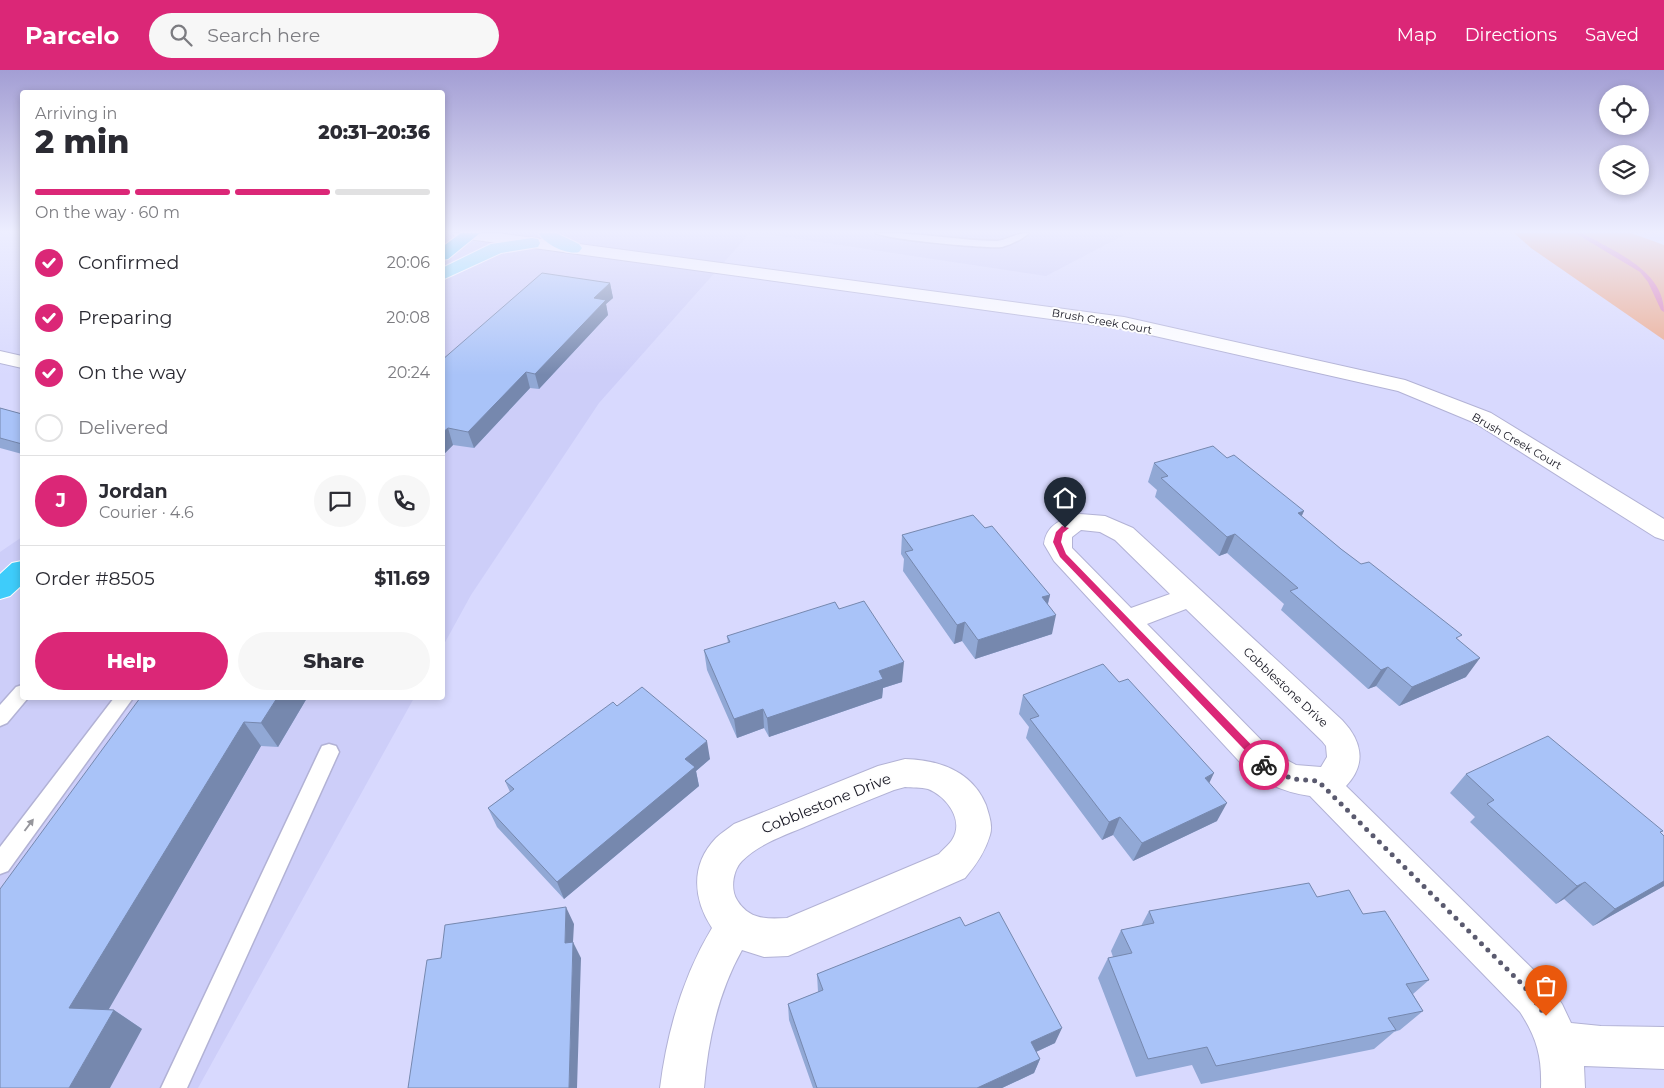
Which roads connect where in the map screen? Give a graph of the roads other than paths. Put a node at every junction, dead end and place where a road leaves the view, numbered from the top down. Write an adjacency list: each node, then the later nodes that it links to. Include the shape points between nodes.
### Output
1 (812, 281): 4 (street, Brush Creek Court, via 1124,323 1405,386 1483,418)
2 (0, 356): 3 (street)
3 (20, 361)
4 (1664, 530)
5 (20, 572): 6 (highway)
6 (0, 589)
7 (1190, 596): 8 (street); 8 (street, Cobblestone Drive, via 1119,530 1091,522 1068,526 1057,538 1060,551); 13 (street, Cobblestone Drive, via 1335,733 1344,753 1343,764 1333,776)
8 (1126, 620): 13 (street, Cobblestone Drive, via 1262,763 1292,779)
9 (20, 694): 11 (lane)
10 (123, 700): 14 (lane, one-way to 10)
11 (0, 718)
12 (329, 752): 18 (lane)
13 (1318, 781): 16 (street, via 1524,986 1546,1016)
14 (0, 864)
15 (734, 926): 15 (street, Cobblestone Drive, via 757,938 793,936 948,868 962,857 972,842 973,823 965,799 942,779 922,773 905,773 890,776 747,835 725,854 714,885 720,911); 19 (street, via 703,986 684,1059)
16 (1559, 1043): 17 (street); 20 (street)
17 (1664, 1048)
18 (174, 1088)
19 (682, 1088)
20 (1563, 1088)

